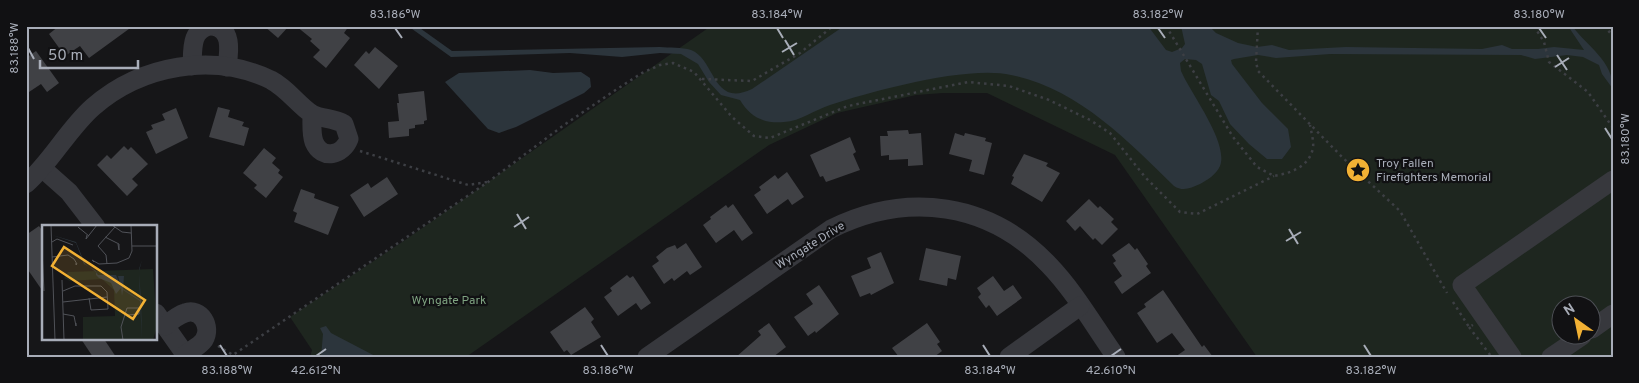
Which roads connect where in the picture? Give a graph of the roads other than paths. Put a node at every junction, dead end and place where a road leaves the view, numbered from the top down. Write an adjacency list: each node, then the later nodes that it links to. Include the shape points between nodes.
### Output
1 (212, 26): 2 (street, via 198,31 195,36); 3 (street, via 221,29 227,37)
2 (192, 66): 3 (street); 5 (street, via 138,77 109,94 87,112)
3 (227, 66): 4 (street, via 271,81)
4 (312, 114)
5 (42, 168): 7 (street); 8 (street, via 69,192)
6 (1613, 180): 18 (street, via 1462,286 1477,322)
7 (26, 184)
8 (94, 225)
9 (1080, 306): 15 (street, Wyngate Drive, via 1033,249 991,222 958,211 899,207 862,215 831,229); 16 (street); 17 (street, Wyngate Drive)
10 (1613, 314): 12 (street)
11 (161, 320): 14 (street); 14 (street, via 190,312 204,320 207,328 205,338)
12 (1602, 322)
13 (1567, 346): 19 (street)
14 (186, 356)
15 (647, 357)
16 (1009, 357)
17 (1116, 357)
18 (1512, 357)
19 (1551, 357)

